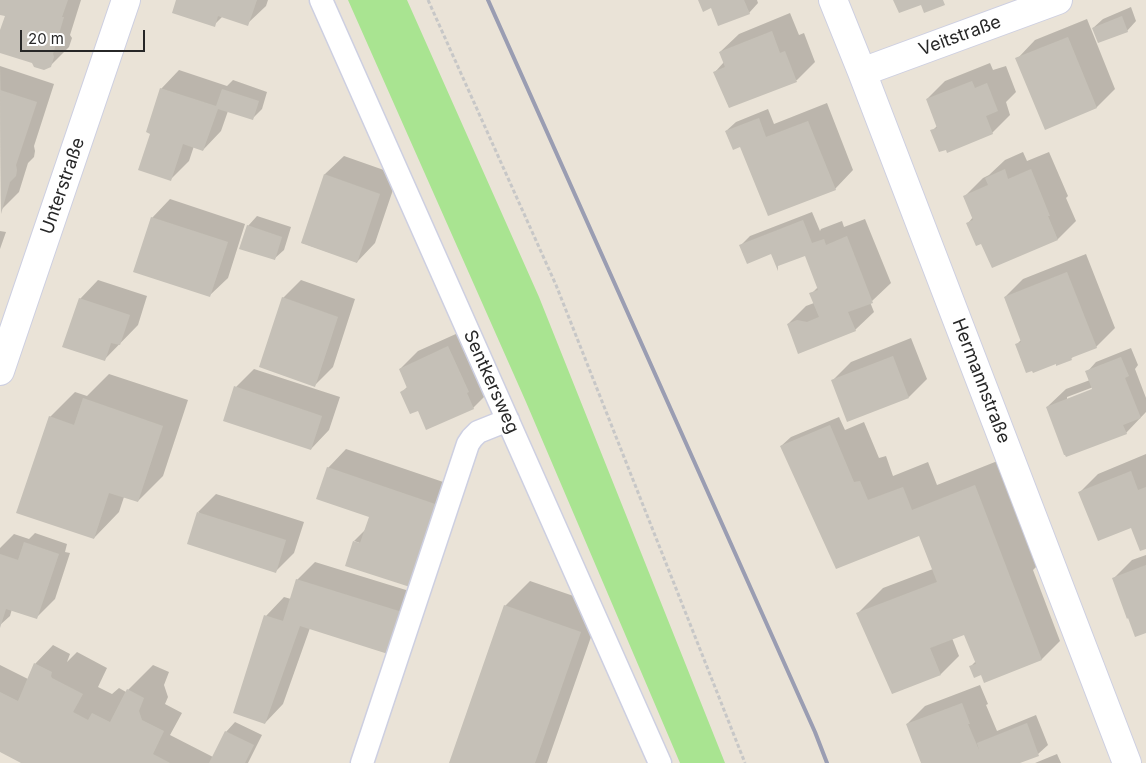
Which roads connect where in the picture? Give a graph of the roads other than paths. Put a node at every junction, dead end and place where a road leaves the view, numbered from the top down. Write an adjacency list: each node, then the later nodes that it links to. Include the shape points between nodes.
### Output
1 (126, 0): 6 (street, Unterstraße)
2 (321, 0): 7 (lane, Sentkersweg)
3 (833, 0): 5 (street, Hermannstraße)
4 (1058, 0): 5 (street, Veitstraße)
5 (862, 72): 10 (street, Hermannstraße)
6 (0, 371)
7 (508, 420): 8 (lane, via 478,432 468,444); 9 (lane, Sentkersweg)
8 (362, 763)
9 (660, 763)
10 (1127, 763)

